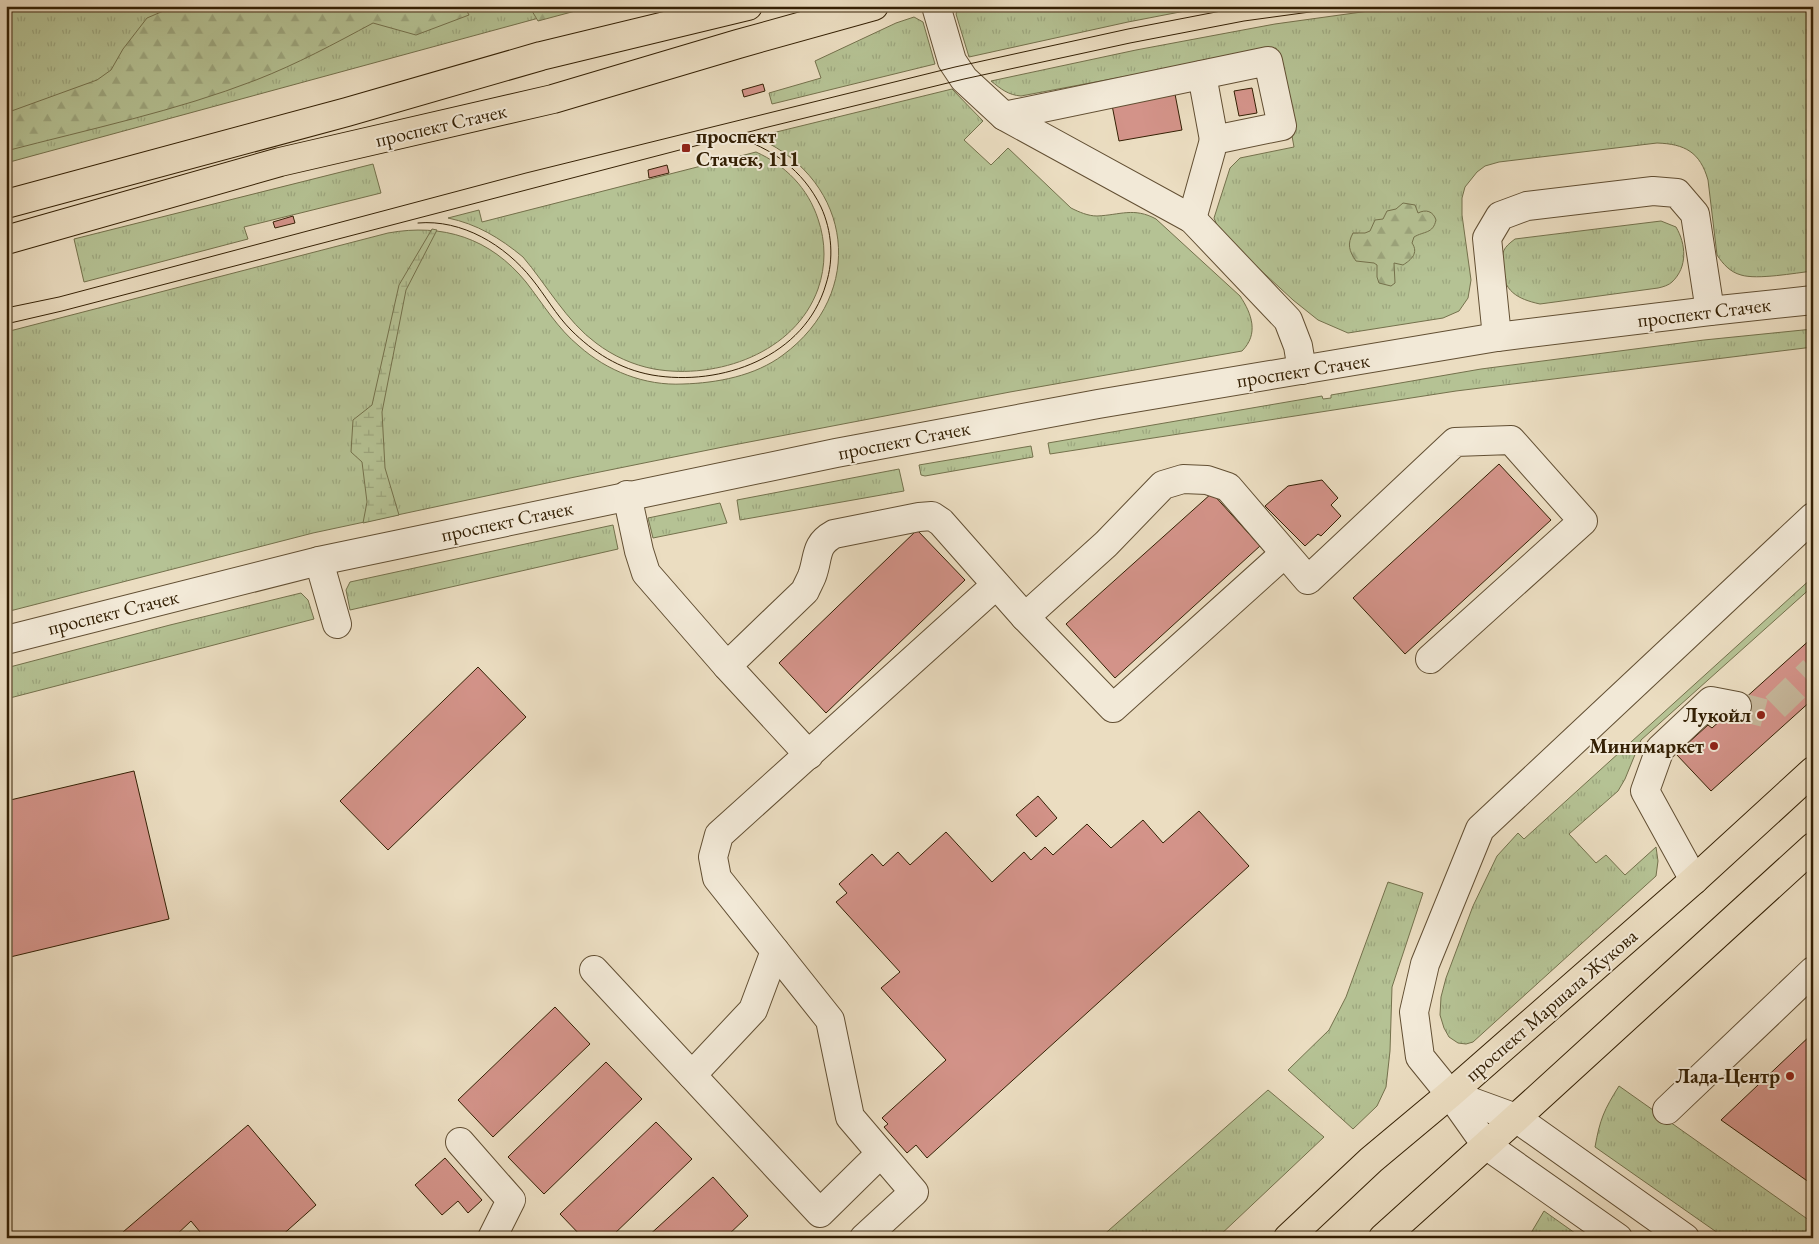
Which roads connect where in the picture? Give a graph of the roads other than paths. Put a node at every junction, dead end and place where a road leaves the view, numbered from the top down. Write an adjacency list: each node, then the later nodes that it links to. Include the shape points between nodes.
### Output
1 (748, 6): 7 (main road, проспект Стачек, via 540,56)
2 (874, 6): 9 (main road, проспект Стачек, via 553,100 280,162)
3 (936, 6): 5 (street, via 955,67)
4 (1202, 75): 5 (street); 6 (street); 6 (street, via 1268,61 1282,126)
5 (1004, 116): 8 (street)
6 (1214, 140): 8 (street)
7 (6, 204)
8 (1192, 219): 13 (street, via 1288,320 1298,346)
9 (6, 240)
10 (1813, 300): 11 (street, проспект Стачек)
11 (1710, 311): 12 (street, проспект Стачек); 12 (street, via 1695,214 1677,193 1653,191 1526,206 1500,216 1487,238)
12 (1497, 338): 13 (street, проспект Стачек)
13 (1302, 370): 14 (street, проспект Стачек, via 873,446)
14 (627, 496): 17 (street, проспект Стачек); 23 (street, via 639,551 640,579)
15 (1813, 516): 33 (street, via 1480,829 1424,964 1414,1012 1420,1057)
16 (1284, 554): 19 (street, via 1228,486 1207,480 1183,479 1163,485 1106,544); 19 (street, via 1113,708); 22 (street, via 1308,580 1456,442 1511,440 1583,521)
17 (319, 561): 20 (street); 21 (street, проспект Стачек)
18 (996, 585): 19 (street); 23 (street, via 941,522 932,516 834,534 824,539 818,549 812,577 805,591); 25 (street)
19 (1025, 617)
20 (337, 624)
21 (6, 640)
22 (1430, 659)
23 (727, 666): 25 (street)
24 (1737, 706): 28 (street, via 1711,700 1660,749 1645,791)
25 (809, 755): 29 (street, via 719,835 713,857 717,878)
26 (1813, 771): 28 (main road, проспект Маршала Жукова)
27 (1813, 847): 35 (main road)
28 (1694, 880): 33 (main road, проспект Маршала Жукова)
29 (775, 951): 32 (street, via 753,1010); 38 (street, via 830,1020 850,1117)
30 (594, 970): 32 (street)
31 (1813, 971): 34 (street)
32 (692, 1075): 38 (street, via 820,1213)
33 (1450, 1094): 35 (street); 37 (street); 41 (main road, проспект Маршала Жукова, via 1371,1160)
34 (1667, 1110)
35 (1516, 1118): 37 (main road); 44 (street)
36 (460, 1142): 39 (street, via 510,1200)
37 (1486, 1144): 42 (main road); 43 (street)
38 (880, 1154): 40 (street, via 914,1192)
39 (492, 1238)
40 (864, 1238)
41 (1288, 1238)
42 (1383, 1238)
43 (1618, 1238)
44 (1685, 1238)

